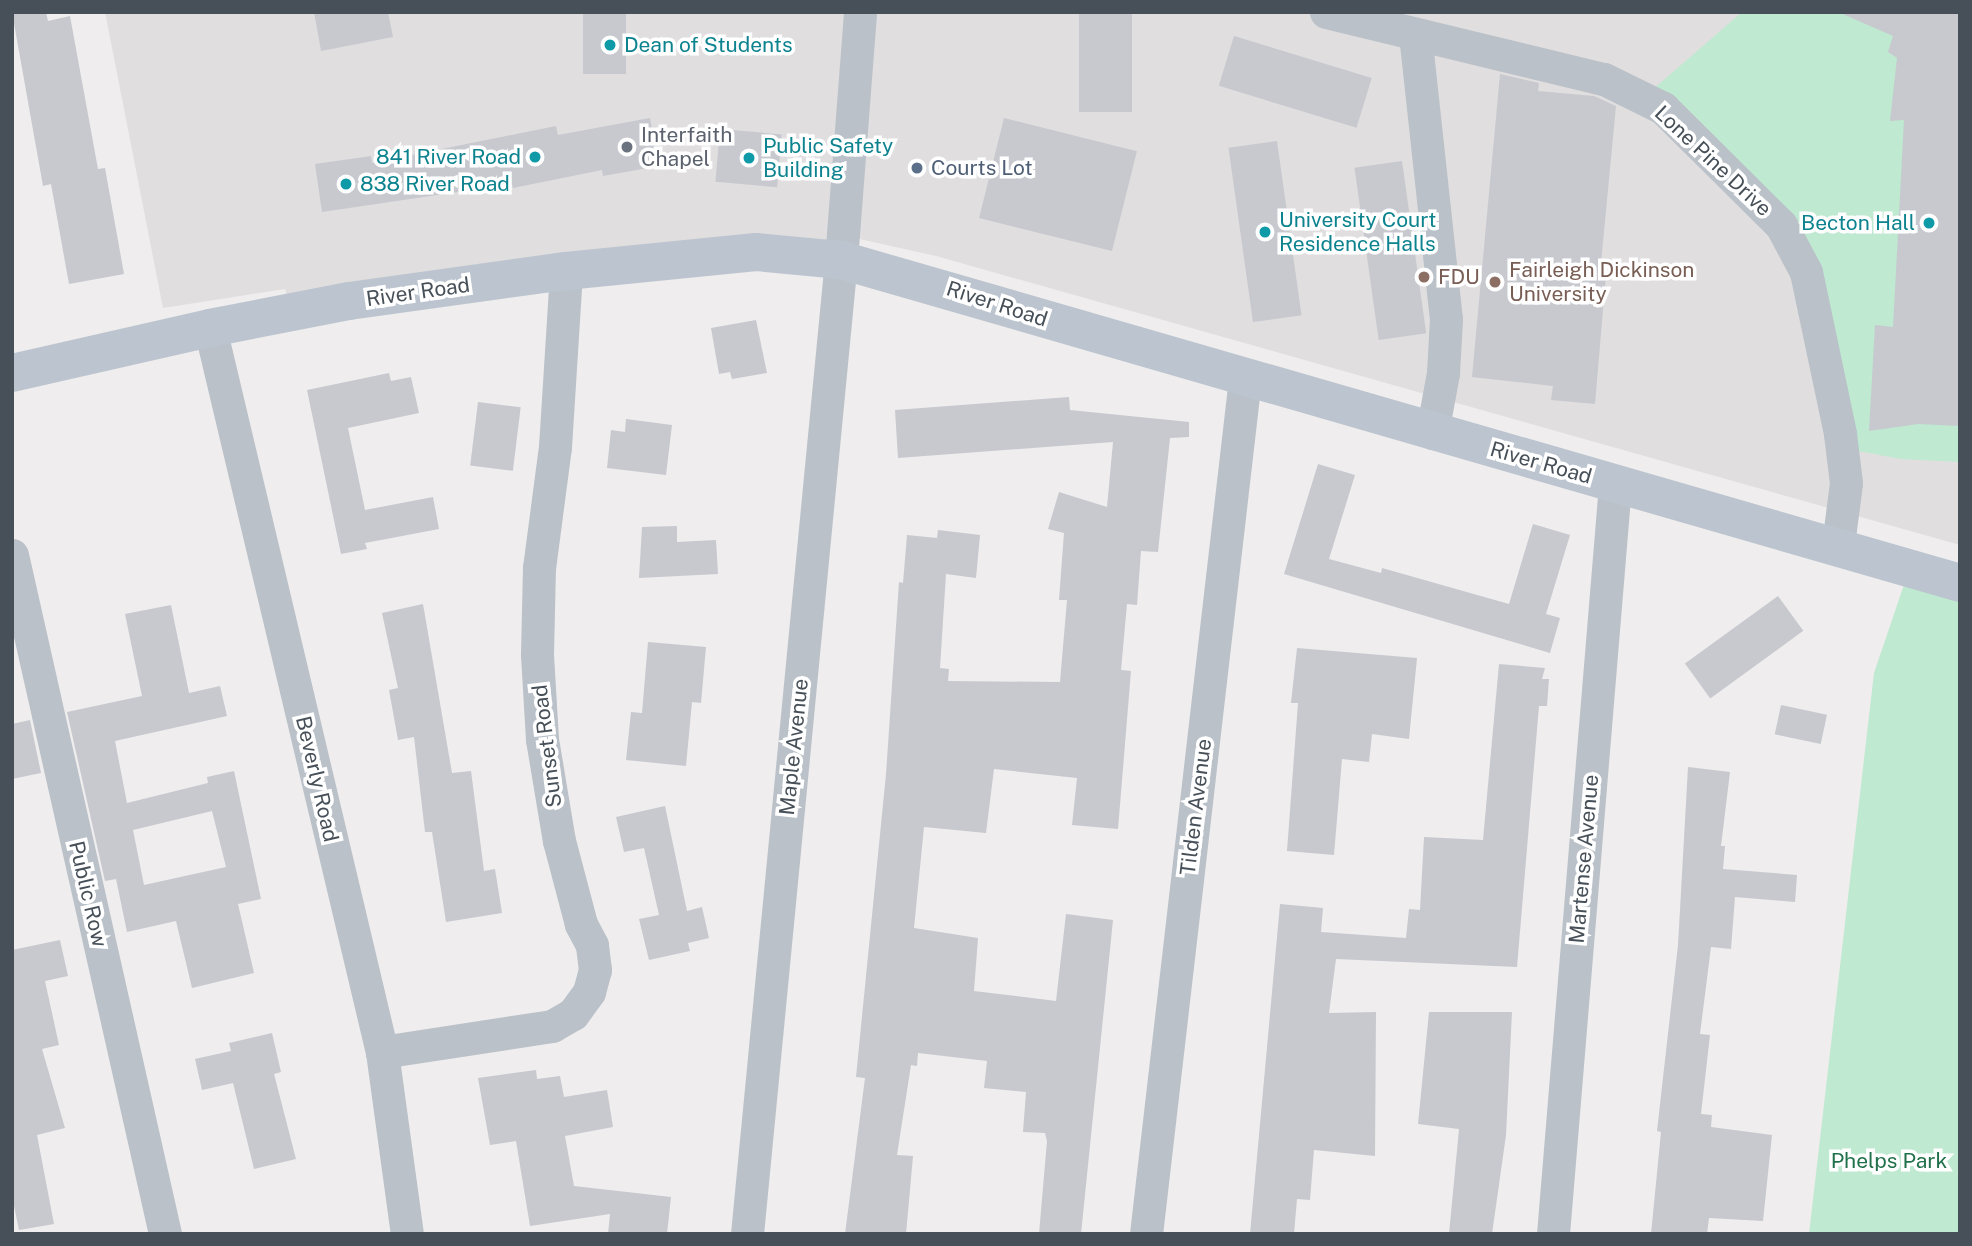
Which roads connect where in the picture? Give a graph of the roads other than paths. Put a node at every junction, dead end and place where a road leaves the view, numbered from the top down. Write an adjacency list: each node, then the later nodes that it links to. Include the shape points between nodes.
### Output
1 (860, 12): 4 (street)
2 (1326, 12): 3 (street, Lone Pine Drive)
3 (1415, 34): 9 (street, via 1446,319 1443,373); 11 (street, Lone Pine Drive, via 1604,79 1663,108 1781,225 1806,272 1840,434 1846,483)
4 (842, 260): 5 (main road, River Road, via 757,252); 8 (main road, River Road); 17 (street, Maple Avenue)
5 (566, 271): 6 (main road, River Road, via 349,301); 14 (street, Sunset Road, via 555,447 539,568 537,654 542,739 559,841 581,924 592,945 595,970 581,1003 552,1027)
6 (210, 328): 7 (main road, River Road); 14 (street, Beverly Road)
7 (12, 373)
8 (1245, 379): 9 (main road, River Road); 18 (street, Tilden Avenue)
9 (1432, 432): 10 (main road, River Road)
10 (1615, 484): 11 (main road, River Road); 19 (street, Martense Avenue)
11 (1838, 545): 13 (main road, River Road)
12 (12, 555): 15 (street, Public Row)
13 (1960, 583)
14 (382, 1052): 16 (street, Beverly Road)
15 (165, 1234)
16 (407, 1234)
17 (747, 1234)
18 (1146, 1234)
19 (1553, 1234)

